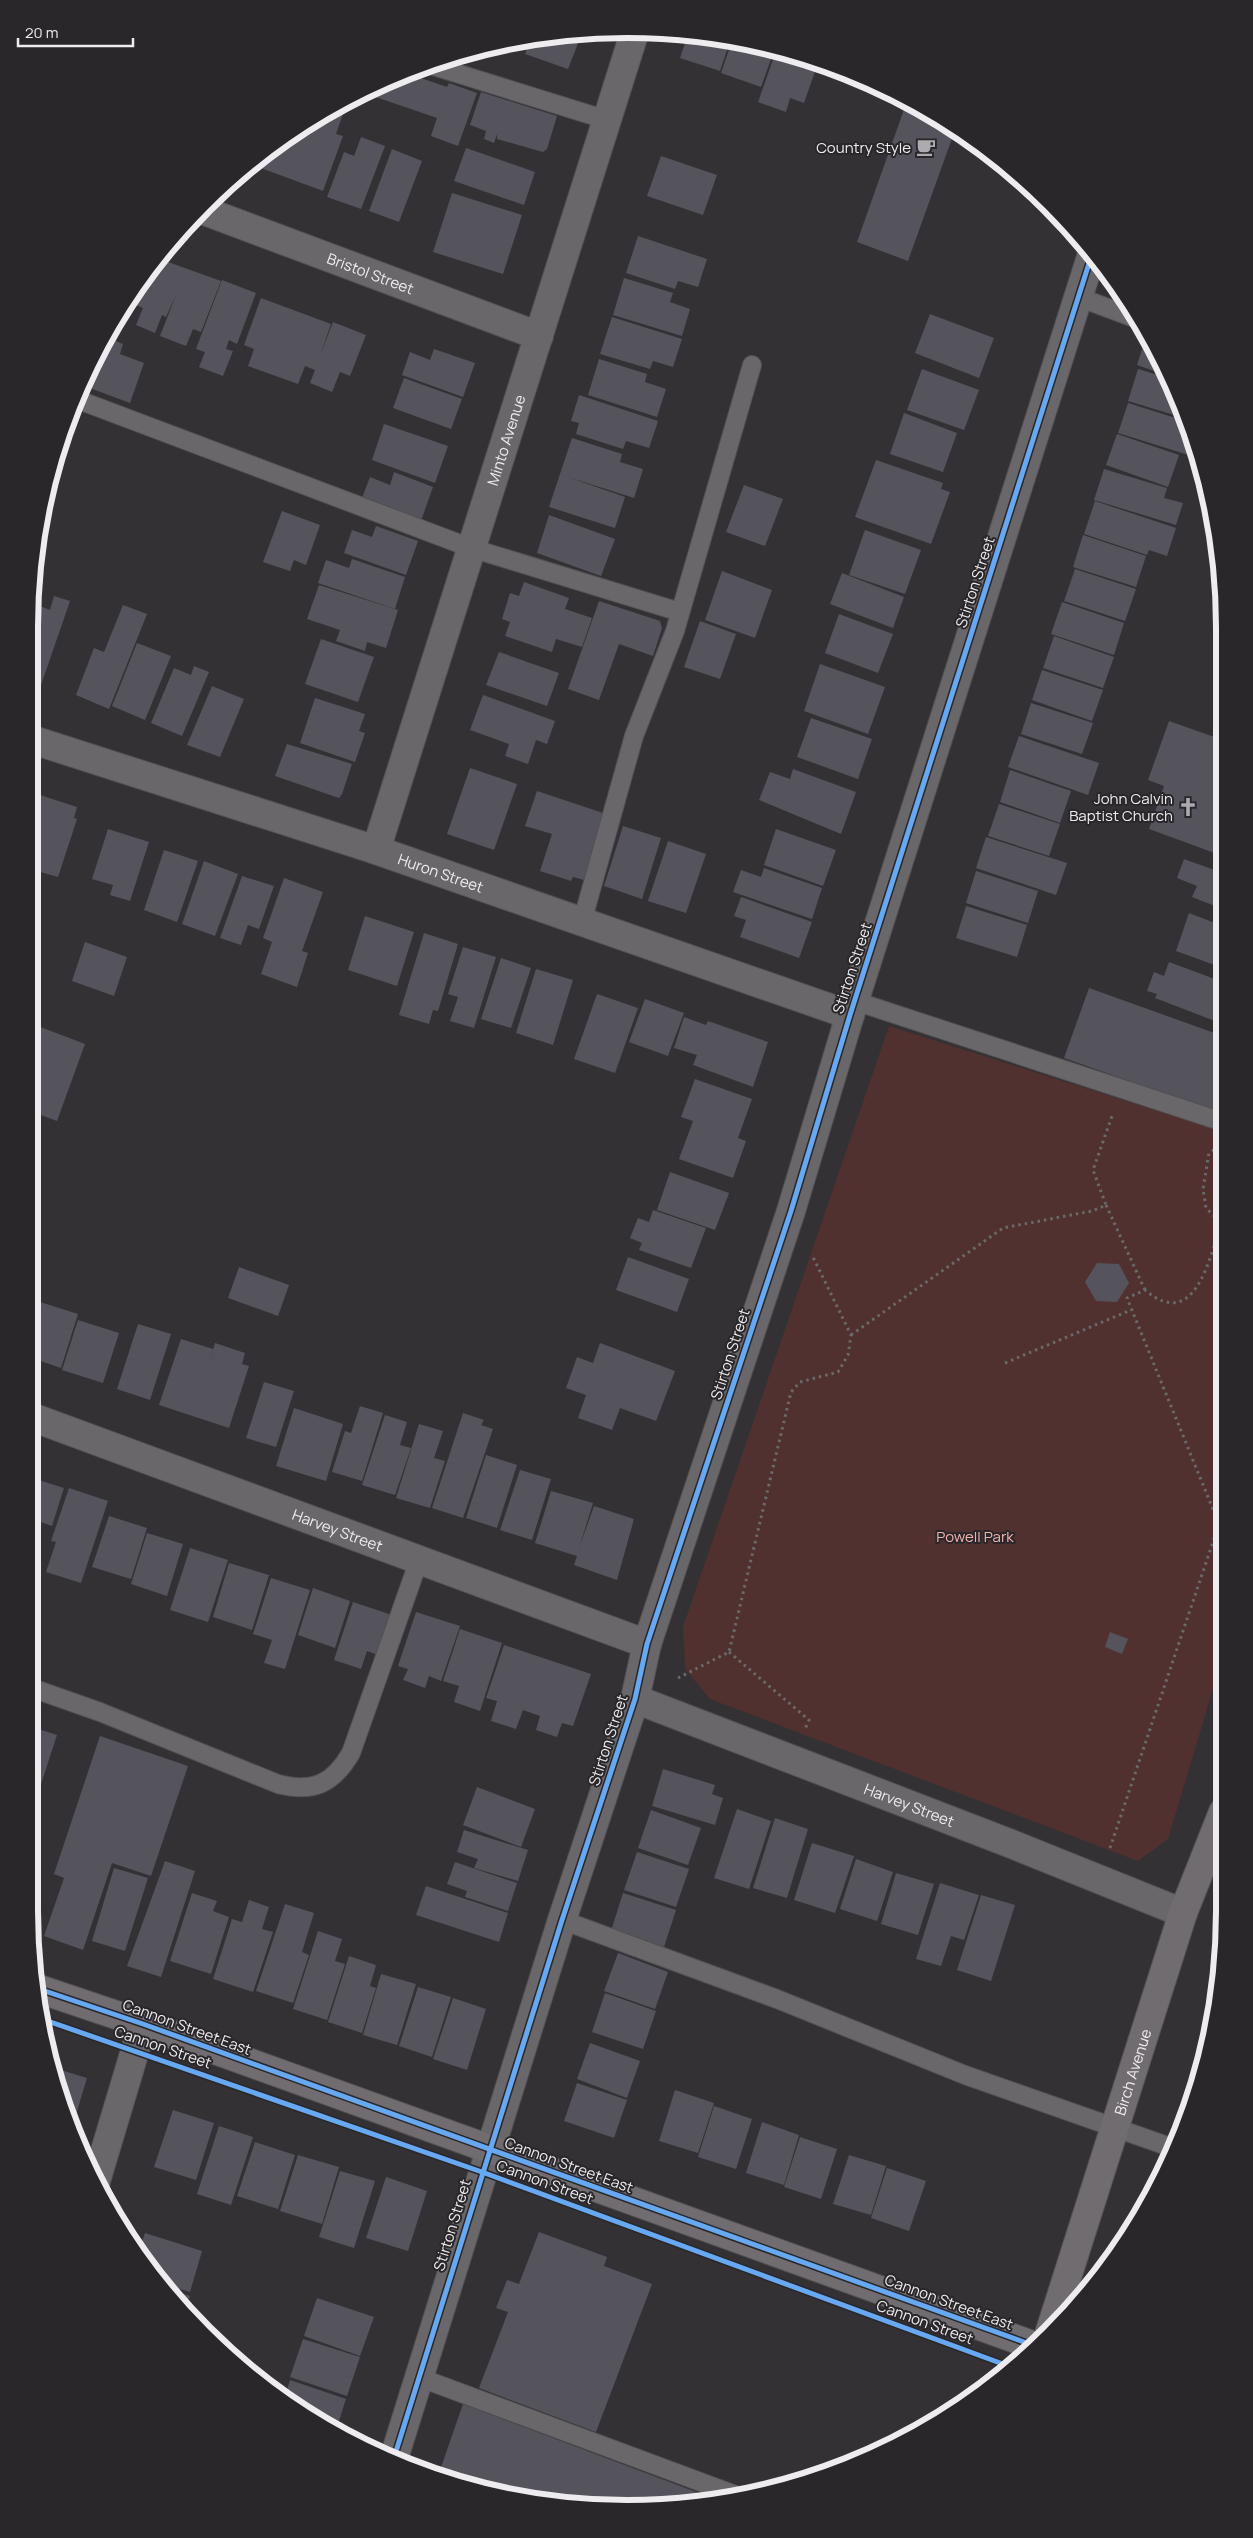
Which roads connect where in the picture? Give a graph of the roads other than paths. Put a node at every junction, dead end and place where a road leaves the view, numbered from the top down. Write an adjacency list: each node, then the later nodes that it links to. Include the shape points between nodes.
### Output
1 (633, 38): 3 (street, Minto Avenue)
2 (441, 68): 3 (lane)
3 (607, 120): 8 (street, Minto Avenue)
4 (208, 212): 8 (street, Bristol Street)
5 (1089, 262): 6 (street, Stirton Street)
6 (1078, 297): 7 (lane); 16 (street, Stirton Street)
7 (1126, 315)
8 (539, 336): 11 (street, Minto Avenue)
9 (752, 365): 12 (lane)
10 (82, 402): 11 (lane)
11 (472, 548): 12 (lane); 14 (street, Minto Avenue)
12 (680, 612): 15 (lane, via 634,736)
13 (38, 742): 14 (street, Huron Street)
14 (376, 850): 15 (street, Huron Street)
15 (582, 922): 16 (street, Huron Street)
16 (852, 1008): 17 (lane, via 1122,1087); 20 (street, Stirton Street, via 791,1210)
17 (1216, 1120)
18 (38, 1419): 19 (street, Harvey Street)
19 (419, 1560): 20 (street, Harvey Street); 21 (lane, via 351,1753 329,1780 313,1787 295,1788 278,1784)
20 (647, 1644): 22 (street, Stirton Street)
21 (38, 1690)
22 (635, 1699): 24 (street, Harvey Street); 25 (street, Stirton Street)
23 (1216, 1830): 24 (main road, Birch Avenue)
24 (1183, 1913): 28 (main road, Birch Avenue)
25 (562, 1920): 28 (lane, via 777,1999 965,2075); 30 (street, Stirton Street)
26 (43, 1990): 27 (main road, Cannon Street East)
27 (143, 2024): 30 (main road, Cannon Street East); 31 (street)
28 (1114, 2126): 29 (lane); 32 (main road, Birch Avenue)
29 (1167, 2146)
30 (490, 2149): 33 (main road, Cannon Street East); 34 (street, Stirton Street)
31 (99, 2173)
32 (1055, 2315)
33 (1027, 2343)
34 (418, 2377): 35 (street, Stirton Street); 36 (lane)
35 (395, 2453)
36 (726, 2491)

